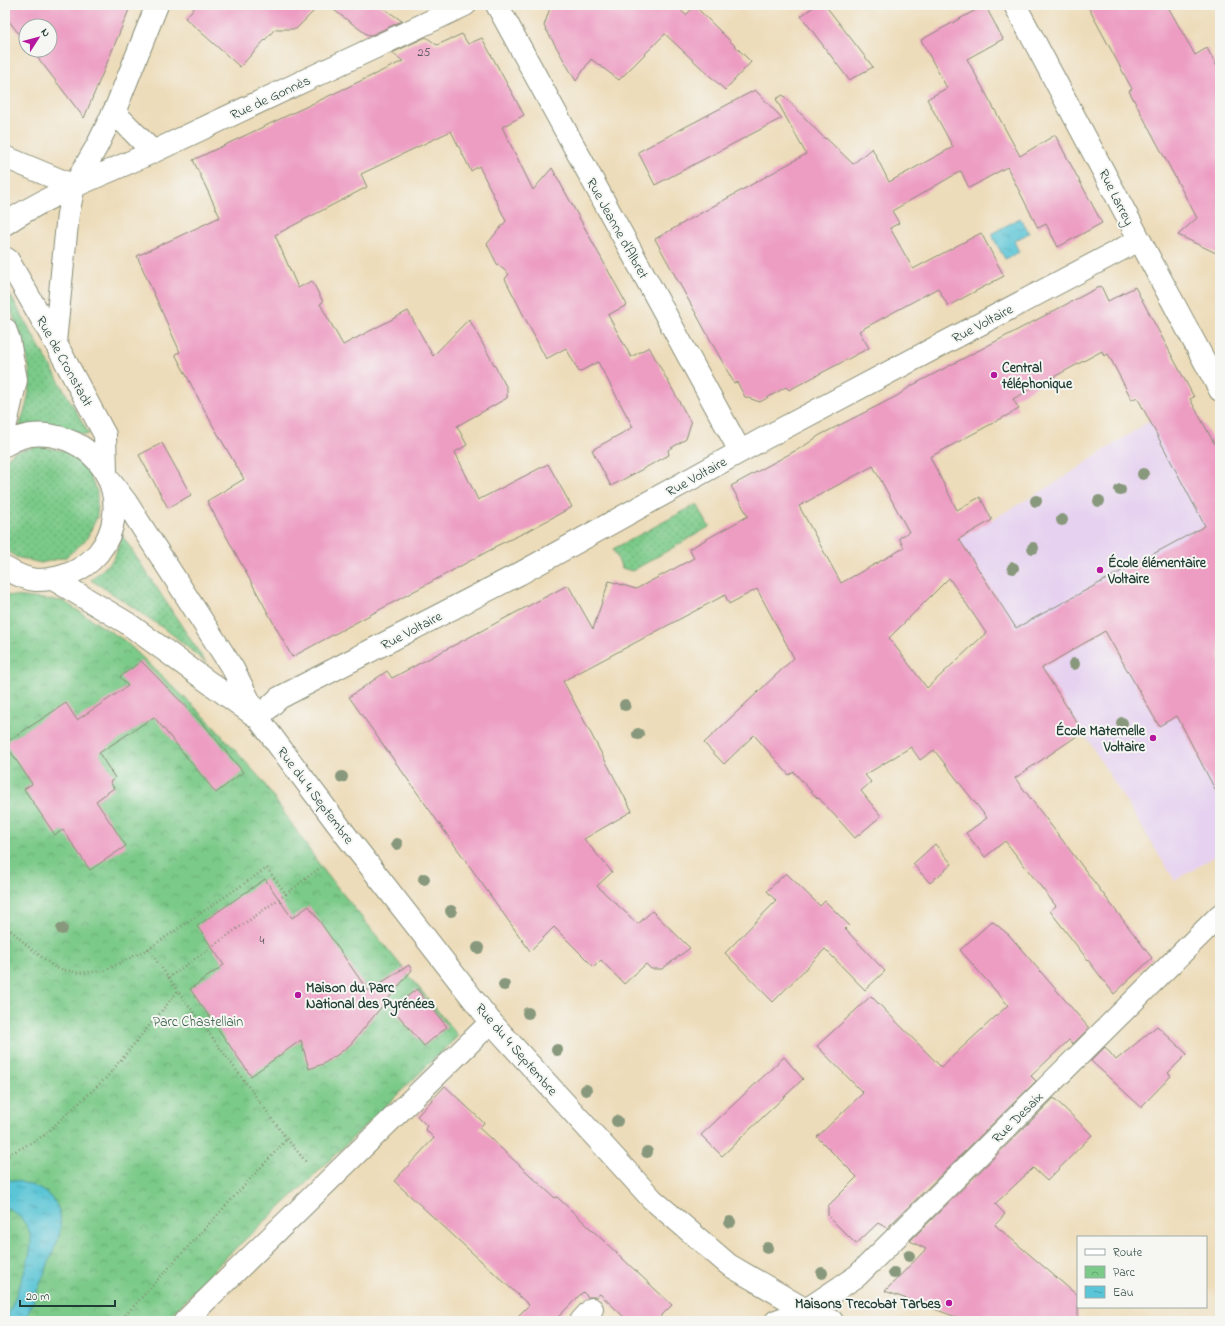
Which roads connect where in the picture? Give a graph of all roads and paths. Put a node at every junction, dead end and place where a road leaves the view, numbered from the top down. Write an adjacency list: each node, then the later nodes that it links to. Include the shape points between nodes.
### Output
1 (157, 5): 5 (street)
2 (465, 5): 6 (street, Rue de Gonnès)
3 (497, 5): 17 (street, Rue Jeanne d'Albret)
4 (1015, 5): 10 (street, Rue Larrey)
5 (114, 112): 6 (street); 8 (street)
6 (153, 152): 8 (street, Rue de Gonnès)
7 (5, 158): 8 (street)
8 (74, 186): 9 (street, Rue de Gonnès); 13 (street)
9 (5, 224)
10 (1139, 240): 14 (street, Rue Larrey); 17 (street, Rue Voltaire)
11 (5, 258): 13 (street, Rue de Cronstadt)
12 (5, 329): 15 (street, via 16,380)
13 (55, 342): 18 (street, Rue de Cronstadt, via 106,435)
14 (1220, 390)
15 (5, 428)
16 (5, 445): 18 (street, Rue du 4 Septembre, via 22,437 46,434 70,440 90,452)
17 (740, 451): 21 (street, Rue Voltaire, via 519,574 279,698)
18 (108, 476): 20 (street, via 115,502 113,524 105,544 92,561 74,573); 21 (street, Rue du 4 Septembre, via 233,669)
19 (10, 574): 20 (street, via 36,580)
20 (53, 579): 21 (street, Rue du 4 Septembre, via 127,623)
21 (258, 718): 29 (street, Rue du 4 Septembre)
22 (321, 867): 23 (path)
23 (286, 894): 26 (path, via 267,868); 27 (path)
24 (1220, 915): 31 (street, Rue Desaix, via 857,1276)
25 (5, 925): 26 (path, via 56,968 79,973 104,971)
26 (148, 949): 27 (path)
27 (168, 978): 28 (path)
28 (178, 991): 30 (path, via 106,1078 43,1136); 32 (path, via 287,1139)
29 (492, 1022): 31 (street, Rue du 4 Septembre, via 652,1199 729,1265); 33 (street)
30 (5, 1157)
31 (806, 1310): 34 (street, Rue Desaix); 35 (street, Rue du 4 Septembre)
32 (120, 1321)
33 (185, 1321)
34 (776, 1321)
35 (832, 1321)

